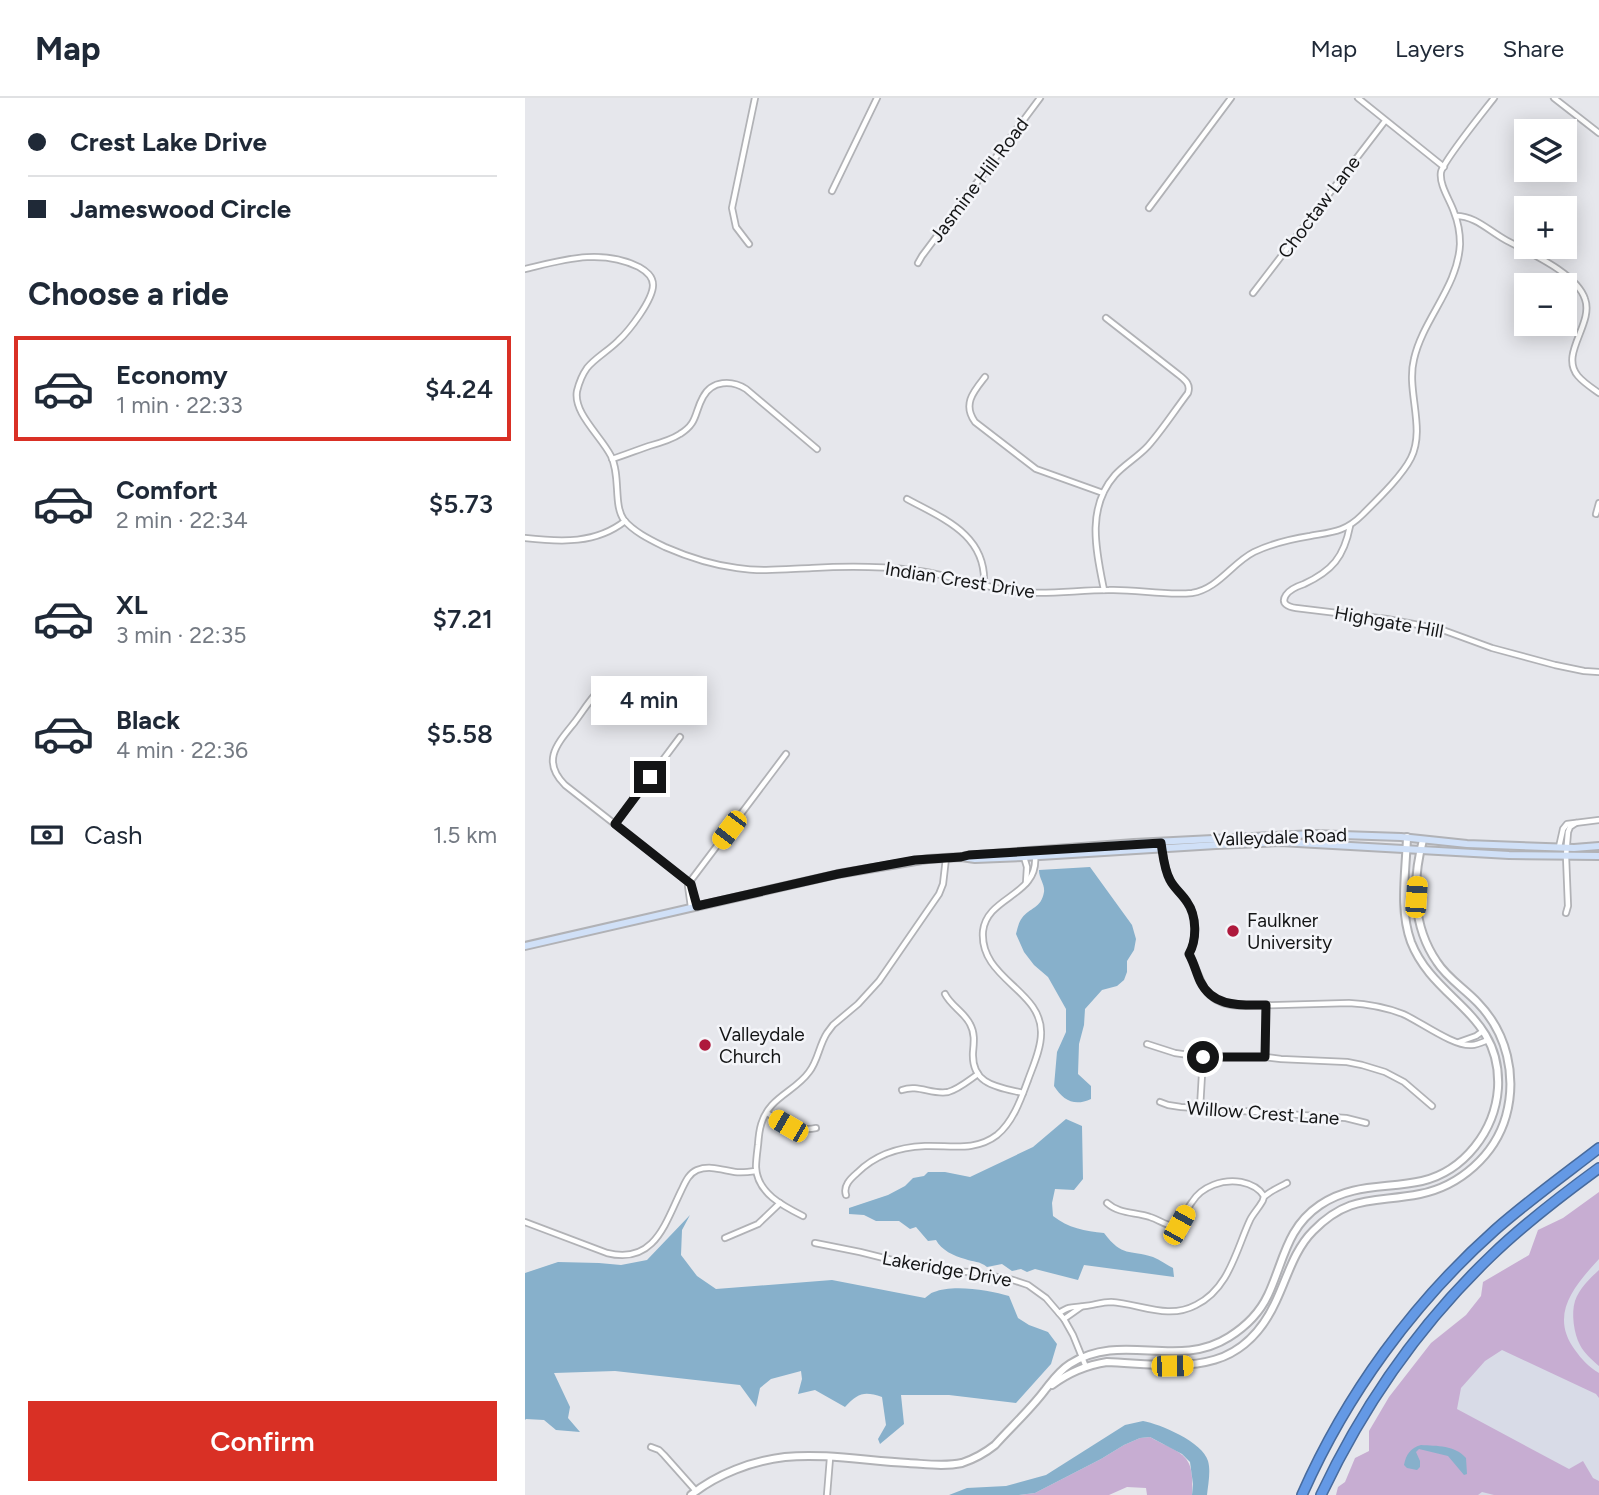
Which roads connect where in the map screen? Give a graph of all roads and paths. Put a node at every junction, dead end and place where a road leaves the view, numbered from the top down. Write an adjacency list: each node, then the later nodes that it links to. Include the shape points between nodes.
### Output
1 (755, 98): 14 (street, via 732,208 736,227)
2 (877, 98): 11 (street)
3 (1040, 98): 15 (street, Jasmine Hill Road)
4 (1231, 98): 12 (street)
5 (1357, 98): 8 (street)
6 (1494, 98): 10 (street)
7 (1554, 98): 9 (street)
8 (1385, 121): 10 (street); 17 (street, Choctaw Lane)
9 (1599, 133)
10 (1444, 167): 13 (street, Indian Crest Drive, via 1443,183)
11 (832, 191)
12 (1149, 208)
13 (1456, 216): 20 (street, via 1470,218 1544,260 1578,286 1587,312 1573,367); 28 (street, Indian Crest Drive, via 1460,237 1456,265 1412,365 1413,454 1400,474)
14 (749, 244)
15 (918, 263)
16 (525, 269): 22 (street, via 593,257 632,264 650,276 652,289 634,324 590,365 577,390 578,408)
17 (1253, 293)
18 (1106, 318): 23 (street, via 1188,382 1189,388 1149,445 1114,476)
19 (985, 377): 23 (street, via 969,399 975,422 1036,469)
20 (1599, 393)
21 (817, 449): 22 (street, via 746,389 724,383 704,395 692,424 679,435)
22 (613, 459): 27 (street, via 619,509)
23 (1103, 493): 31 (street, via 1095,541)
24 (907, 499): 30 (street, via 950,523 973,543 983,562)
25 (1599, 503): 26 (street)
26 (1596, 514)
27 (625, 521): 29 (street, via 608,532 575,541); 30 (street, Indian Crest Drive, via 675,551 737,568 912,569)
28 (1350, 525): 31 (street, Indian Crest Drive, via 1257,551 1214,584 1195,592); 32 (street, Highgate Hill, via 1336,561 1324,574 1290,591 1286,606 1440,629 1555,665)
29 (525, 538)
30 (984, 585): 31 (street, Indian Crest Drive, via 1032,593)
31 (1104, 590)
32 (1599, 672)
33 (594, 696): 38 (street, via 561,739 553,762 562,782)
34 (680, 737): 38 (street)
35 (786, 754): 54 (street)
36 (1599, 820): 37 (street)
37 (1576, 823): 43 (street, via 1564,826); 44 (street, via 1568,832)
38 (615, 824): 54 (street)
39 (1407, 837): 40 (main road, Valleydale Road); 41 (main road, Valleydale Road, via 1287,834); 45 (street)
40 (1423, 840): 43 (main road, Valleydale Road); 47 (street)
41 (1162, 846): 45 (main road, Valleydale Road, via 1280,842); 46 (main road, Valleydale Road); 48 (main road, Valleydale Road); 60 (street, via 1169,879 1190,907 1194,938 1189,954 1203,986 1229,1005)
42 (1599, 846): 44 (main road, Valleydale Road)
43 (1558, 847): 44 (main road, Valleydale Road); 49 (street)
44 (1568, 847): 49 (street)
45 (1407, 849): 47 (main road, Valleydale Road); 62 (street, via 1404,905 1412,943 1428,971)
46 (1029, 850): 48 (street); 51 (main road, Valleydale Road); 52 (street)
47 (1420, 850): 49 (main road, Valleydale Road); 61 (street, via 1416,897 1420,929 1439,965)
48 (1036, 856): 52 (main road, Valleydale Road); 55 (street)
49 (1566, 856): 50 (main road, Valleydale Road); 57 (street)
50 (1599, 856)
51 (961, 857): 52 (main road, Valleydale Road); 53 (main road, Valleydale Road)
52 (1024, 857): 55 (street)
53 (946, 858): 56 (main road, Valleydale Road, via 838,874); 73 (street, via 939,894 891,964 827,1033 804,1079)
54 (689, 883): 56 (street)
55 (1026, 883): 69 (street, via 992,909 983,931 992,965 1039,1018 1041,1039)
56 (694, 907): 58 (main road, Valleydale Road)
57 (1566, 914)
58 (525, 946)
59 (945, 994): 67 (street, via 971,1027)
60 (1266, 1005): 63 (street, via 1377,1006); 66 (street)
61 (1498, 1030): 62 (street); 94 (street, via 1510,1067 1508,1107 1494,1143 1471,1169 1431,1191 1361,1202 1324,1221 1301,1247 1264,1323 1233,1352 1188,1366 1107,1362)
62 (1486, 1036): 63 (street); 63 (street, via 1475,1045); 93 (street, via 1497,1070 1495,1105 1486,1131 1463,1159 1429,1179 1356,1189 1315,1209 1288,1242 1258,1311 1221,1342 1179,1352 1112,1349)
63 (1458, 1042)
64 (1147, 1044): 65 (street)
65 (1203, 1057): 66 (street); 72 (street)
66 (1265, 1057): 71 (street, via 1372,1067 1404,1082)
67 (978, 1074): 68 (street, via 949,1091); 69 (street, via 997,1088)
68 (902, 1090)
69 (1023, 1093): 80 (street, via 1006,1125 989,1140 966,1147 913,1147 881,1155 851,1178)
70 (1160, 1102): 72 (street, Willow Crest Lane)
71 (1432, 1106)
72 (1200, 1108): 74 (street, Willow Crest Lane)
73 (767, 1113): 75 (street, via 788,1126); 78 (street, via 758,1132)
74 (1366, 1123)
75 (817, 1128)
76 (1599, 1148): 100 (highway, via 1495,1230 1420,1308 1358,1391)
77 (1599, 1168): 101 (highway, via 1503,1245 1433,1318 1376,1395)
78 (756, 1171): 82 (street, via 760,1184); 85 (street, via 709,1167 694,1172 655,1240 631,1255 607,1253)
79 (1287, 1183): 81 (street)
80 (846, 1195)
81 (1264, 1196): 86 (street, via 1248,1184 1215,1185 1195,1198); 90 (street, via 1225,1277 1205,1301 1167,1312 1112,1303)
82 (780, 1203): 84 (street); 88 (street, via 758,1224)
83 (1107, 1203): 86 (street, via 1116,1210)
84 (803, 1216)
85 (525, 1222)
86 (1177, 1226): 87 (street)
87 (1182, 1235)
88 (725, 1238)
89 (815, 1243): 91 (street, Lakeridge Drive, via 920,1267 1021,1282)
90 (1082, 1307): 91 (street); 92 (street)
91 (1059, 1313): 92 (street, Lakeridge Drive)
92 (1064, 1319): 93 (street, Lakeridge Drive)
93 (1082, 1359): 94 (street, Lakeridge Drive); 95 (street, via 1058,1374)
94 (1086, 1367): 95 (street)
95 (1045, 1390): 97 (street, via 995,1445 961,1463)
96 (651, 1447): 98 (street, via 664,1455)
97 (830, 1458): 98 (street, via 786,1457 755,1464); 99 (street)
98 (694, 1493)
99 (827, 1495)
100 (1303, 1495)
101 (1321, 1495)

